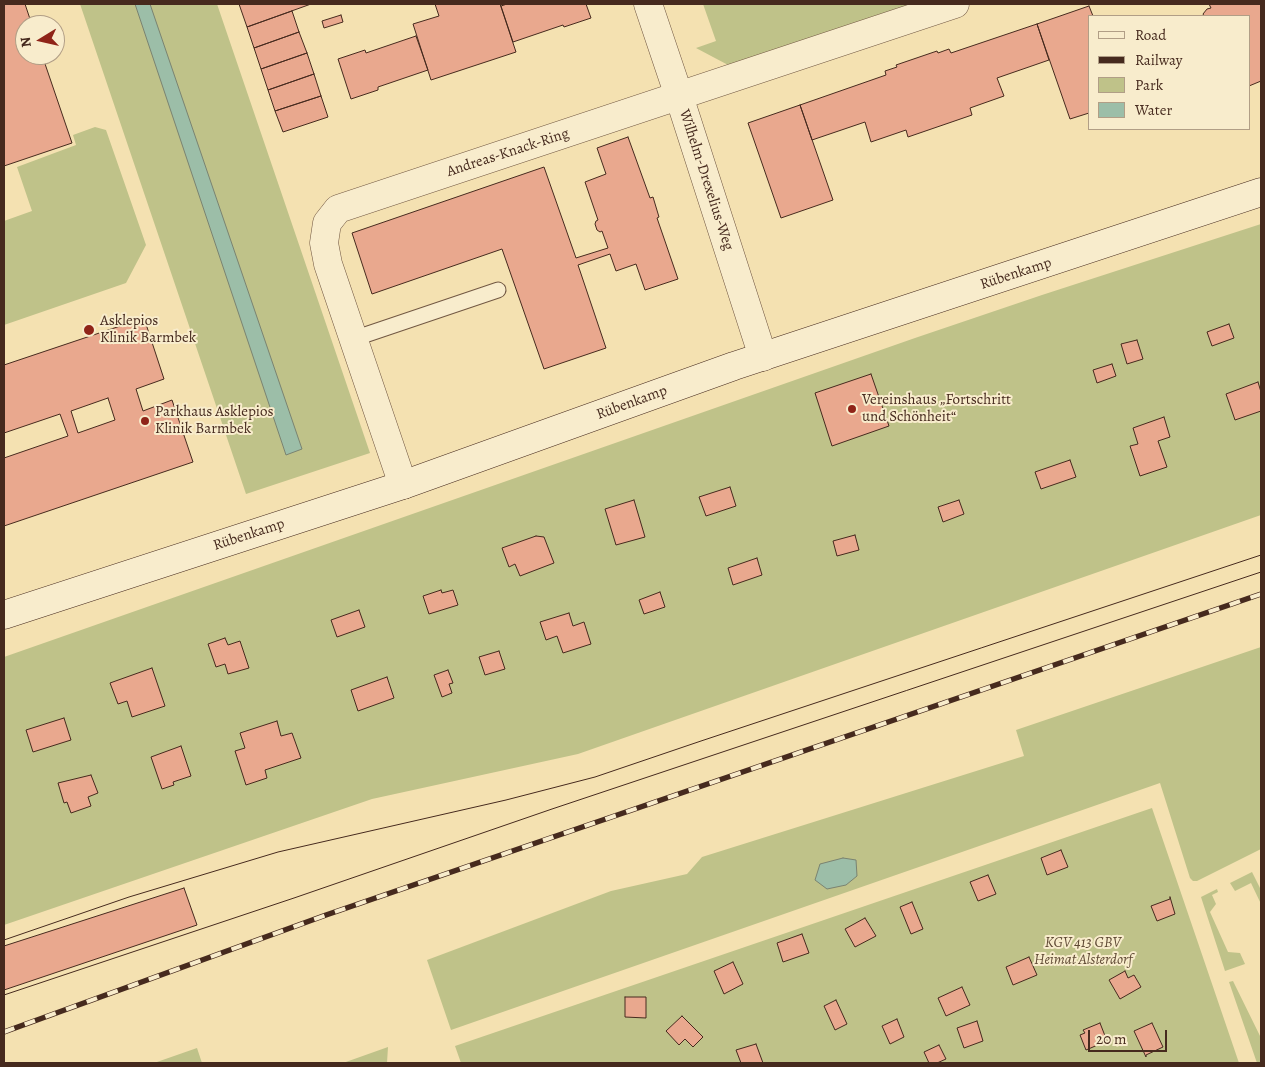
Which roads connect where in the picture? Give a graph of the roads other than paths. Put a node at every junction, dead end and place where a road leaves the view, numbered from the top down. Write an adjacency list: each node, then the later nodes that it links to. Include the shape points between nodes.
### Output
1 (648, 4): 3 (street, Wilhelm-Drexelius-Weg)
2 (955, 4): 3 (street, Andreas-Knack-Ring)
3 (679, 96): 6 (street, Andreas-Knack-Ring, via 338,209 327,223 324,243); 7 (street, Wilhelm-Drexelius-Weg)
4 (1261, 192): 7 (street, Rübenkamp)
5 (498, 290): 6 (lane)
6 (353, 339): 8 (street, Andreas-Knack-Ring)
7 (763, 357): 8 (street, Rübenkamp)
8 (403, 485): 9 (street, Rübenkamp)
9 (4, 615)

